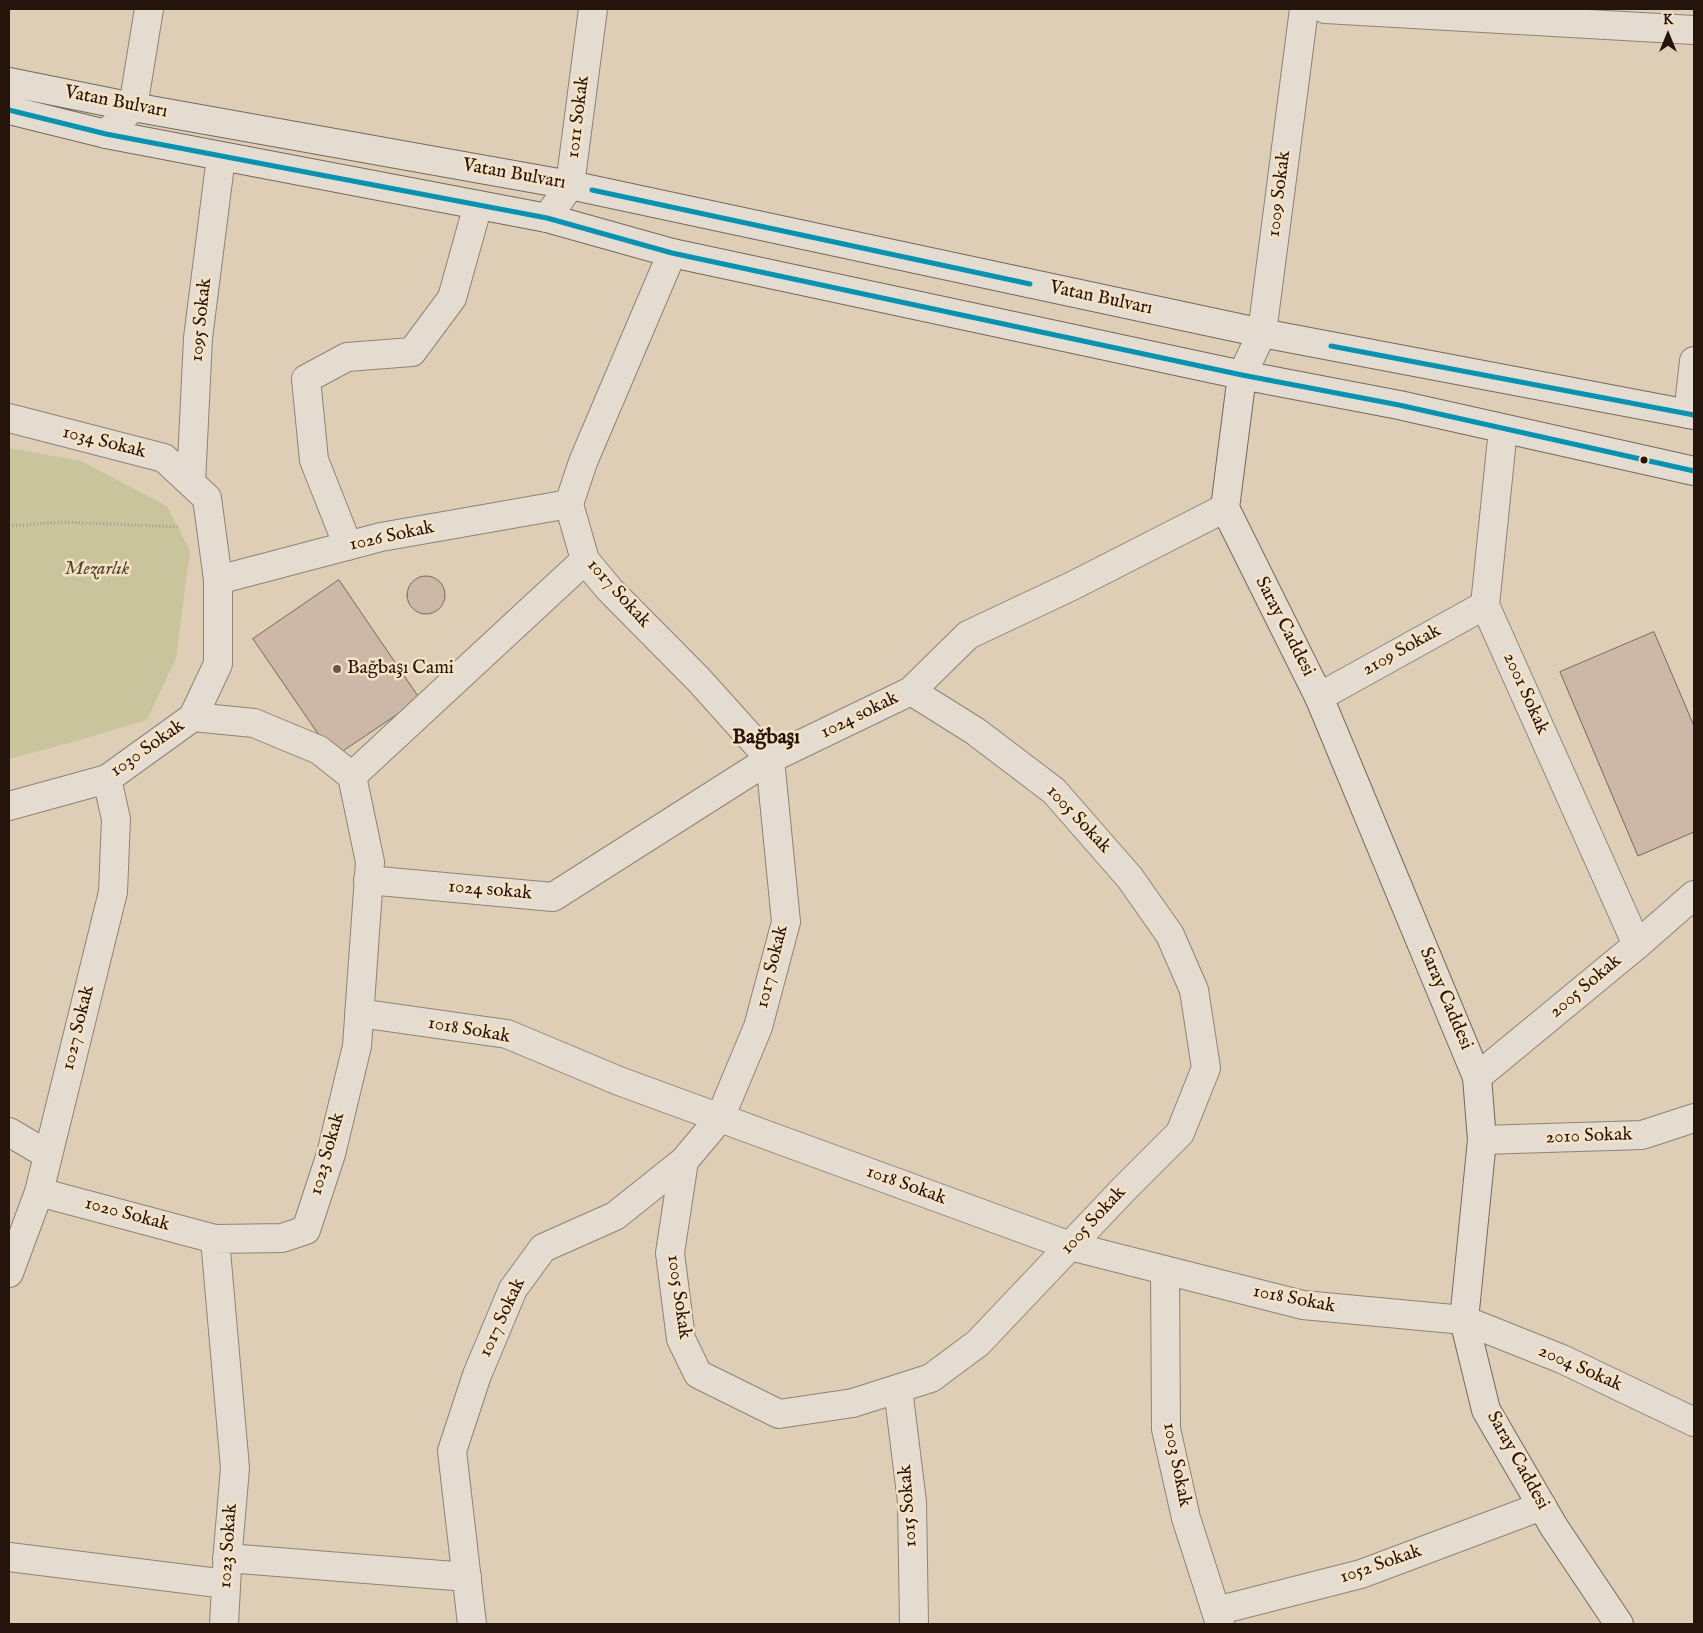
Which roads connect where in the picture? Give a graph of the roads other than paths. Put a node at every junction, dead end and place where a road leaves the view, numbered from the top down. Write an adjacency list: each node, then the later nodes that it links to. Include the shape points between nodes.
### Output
1 (149, 9): 7 (street)
2 (594, 9): 11 (street, 1011 Sokak)
3 (1304, 9): 15 (street, 1009 Sokak)
4 (1325, 9): 5 (street)
5 (1694, 30)
6 (9, 82): 7 (street, Vatan Bulvarı)
7 (133, 107): 9 (street); 11 (street, Vatan Bulvarı)
8 (9, 110): 9 (street, Vatan Bulvarı)
9 (106, 134): 10 (street, Vatan Bulvarı)
10 (221, 157): 12 (street, Vatan Bulvarı); 22 (street, 1095 Sokak, via 198,338)
11 (570, 185): 13 (street, 1011 Sokak); 15 (street, Vatan Bulvarı)
12 (478, 205): 13 (street, Vatan Bulvarı); 25 (street, via 452,298 412,352 347,357 306,379 314,460)
13 (547, 218): 14 (street, Vatan Bulvarı)
14 (672, 253): 17 (street, Vatan Bulvarı); 23 (street, via 582,462)
15 (1262, 333): 17 (street, 1009 Sokak); 18 (street, Vatan Bulvarı)
16 (1694, 361): 18 (street)
17 (1242, 375): 20 (street, Vatan Bulvarı); 24 (street)
18 (1691, 415)
19 (9, 418): 22 (street, 1034 Sokak, via 164,458)
20 (1503, 429): 21 (street, Vatan Bulvarı); 28 (street)
21 (1694, 471)
22 (191, 483): 27 (street, 1030 Sokak, via 207,498)
23 (569, 504): 25 (street, 1026 Sokak, via 381,537); 26 (street, 1017 Sokak)
24 (1225, 508): 29 (street, 1024 sokak, via 968,635); 30 (street, Saray Caddesi)
25 (348, 546): 27 (street, 1026 Sokak)
26 (585, 560): 32 (street, 1017 Sokak, via 609,590 699,680); 33 (street)
27 (218, 580): 31 (street, 1030 Sokak, via 218,664)
28 (1485, 605): 30 (street, 2109 Sokak); 38 (street, 2001 Sokak)
29 (911, 691): 32 (street, 1024 sokak); 49 (street, 1005 Sokak, via 975,731 1054,790 1142,894 1170,935 1194,990 1206,1068 1180,1133)
30 (1320, 697): 40 (street, Saray Caddesi)
31 (193, 718): 33 (street, via 254,724 318,750); 34 (street, 1030 Sokak)
32 (770, 760): 36 (street, 1024 sokak, via 553,897); 41 (street, 1017 Sokak, via 786,922 758,1027)
33 (352, 776): 36 (street, 1023 Sokak, via 370,862)
34 (107, 778): 35 (street, 1030 Sokak); 45 (street, 1027 Sokak, via 116,819 112,892)
35 (9, 806)
36 (368, 880): 39 (street, 1023 Sokak)
37 (1694, 895): 38 (street, 2005 Sokak)
38 (1638, 945): 40 (street, 2005 Sokak)
39 (359, 1013): 41 (street, 1018 Sokak, via 507,1034 619,1081); 48 (street, 1023 Sokak, via 357,1046 333,1145 306,1230 282,1238)
40 (1477, 1077): 44 (street, Saray Caddesi)
41 (720, 1118): 46 (street, 1017 Sokak); 49 (street, 1018 Sokak)
42 (1694, 1118): 44 (street, 2010 Sokak, via 1642,1135)
43 (9, 1132): 45 (street)
44 (1482, 1140): 52 (street, Saray Caddesi)
45 (48, 1155): 47 (street, 1027 Sokak)
46 (684, 1161): 53 (street, 1005 Sokak, via 670,1253 681,1339 698,1374 779,1414 853,1404); 58 (street, 1017 Sokak, via 615,1216 543,1248 513,1289 477,1375 452,1452)
47 (39, 1192): 48 (street, 1020 Sokak); 51 (street, 1027 Sokak)
48 (215, 1239): 57 (street, 1023 Sokak, via 236,1468)
49 (1070, 1246): 50 (street, 1018 Sokak); 53 (street, 1005 Sokak, via 978,1343 931,1378)
50 (1165, 1270): 52 (street, 1018 Sokak, via 1303,1305); 59 (street, 1003 Sokak, via 1166,1429 1186,1518)
51 (9, 1273)
52 (1464, 1320): 54 (street, 2004 Sokak, via 1562,1359); 55 (street, Saray Caddesi, via 1486,1410)
53 (898, 1389): 62 (street, 1015 Sokak, via 912,1502)
54 (1694, 1422)
55 (1542, 1506): 59 (street, 1052 Sokak, via 1361,1574); 63 (street, Saray Caddesi)
56 (9, 1557): 57 (street)
57 (227, 1571): 58 (street); 60 (street, 1023 Sokak)
58 (467, 1577): 61 (street, 1017 Sokak)
59 (1218, 1618)
60 (224, 1624)
61 (472, 1624)
62 (914, 1624)
63 (1619, 1624)

